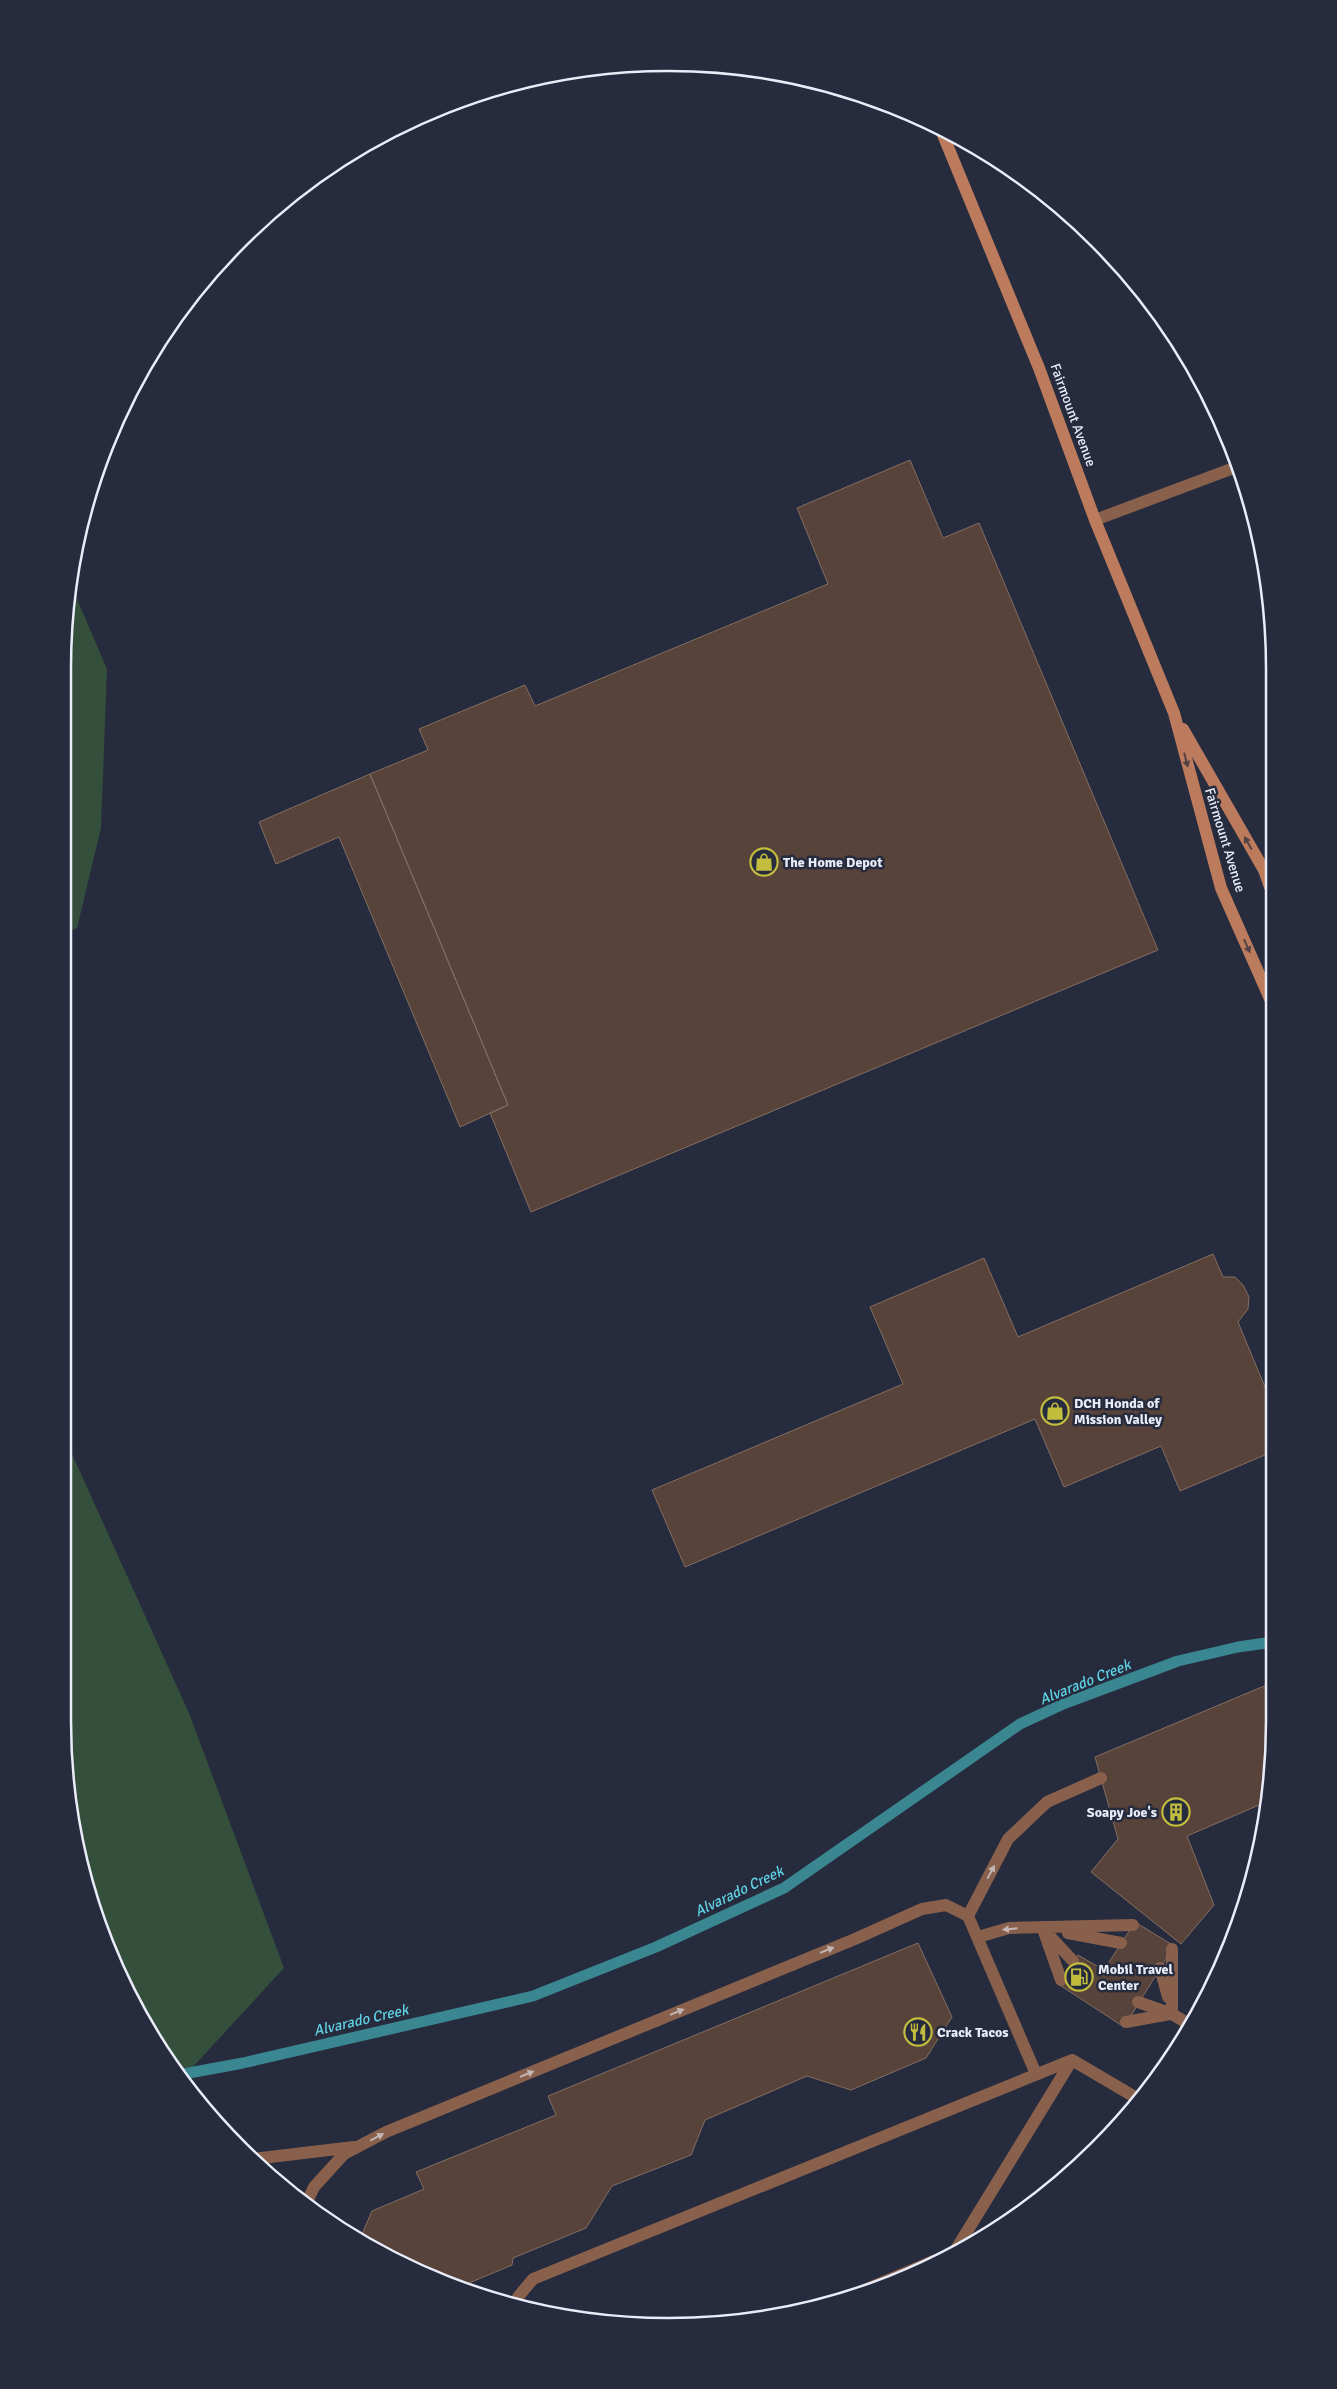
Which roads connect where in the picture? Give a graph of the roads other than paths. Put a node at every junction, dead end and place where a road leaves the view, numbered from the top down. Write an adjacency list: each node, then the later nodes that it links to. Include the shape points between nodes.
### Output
1 (945, 139): 3 (street, Fairmount Avenue, via 1039,368)
2 (1231, 469): 3 (lane)
3 (1095, 520): 4 (street, Fairmount Avenue)
4 (1174, 713): 5 (street, Fairmount Avenue, one-way to 4); 6 (street, Fairmount Avenue, one-way to 6, via 1221,888)
5 (1266, 876)
6 (1266, 990)
7 (1101, 1778): 8 (lane, one-way to 7, via 1008,1839 1048,1802)
8 (968, 1916): 11 (lane); 24 (lane, one-way to 8, via 922,1909 946,1905)
9 (1133, 1925): 10 (lane)
10 (1043, 1929): 11 (lane, one-way to 11, via 1009,1928); 12 (lane); 14 (lane); 16 (lane)
11 (978, 1937): 22 (lane)
12 (1122, 1943)
13 (1172, 1949): 18 (lane)
14 (1073, 1962)
15 (1160, 1968): 18 (lane)
16 (1061, 1980)
17 (1138, 2002): 18 (lane)
18 (1172, 2014): 19 (lane); 20 (lane)
19 (1184, 2021)
20 (1126, 2022)
21 (1072, 2060): 22 (lane); 23 (lane); 27 (lane)
22 (1036, 2074): 28 (lane, via 533,2279)
23 (1133, 2096)
24 (359, 2146): 25 (lane); 26 (lane, via 344,2154 314,2187)
25 (262, 2158)
26 (309, 2197)
27 (961, 2241)
28 (518, 2298)

